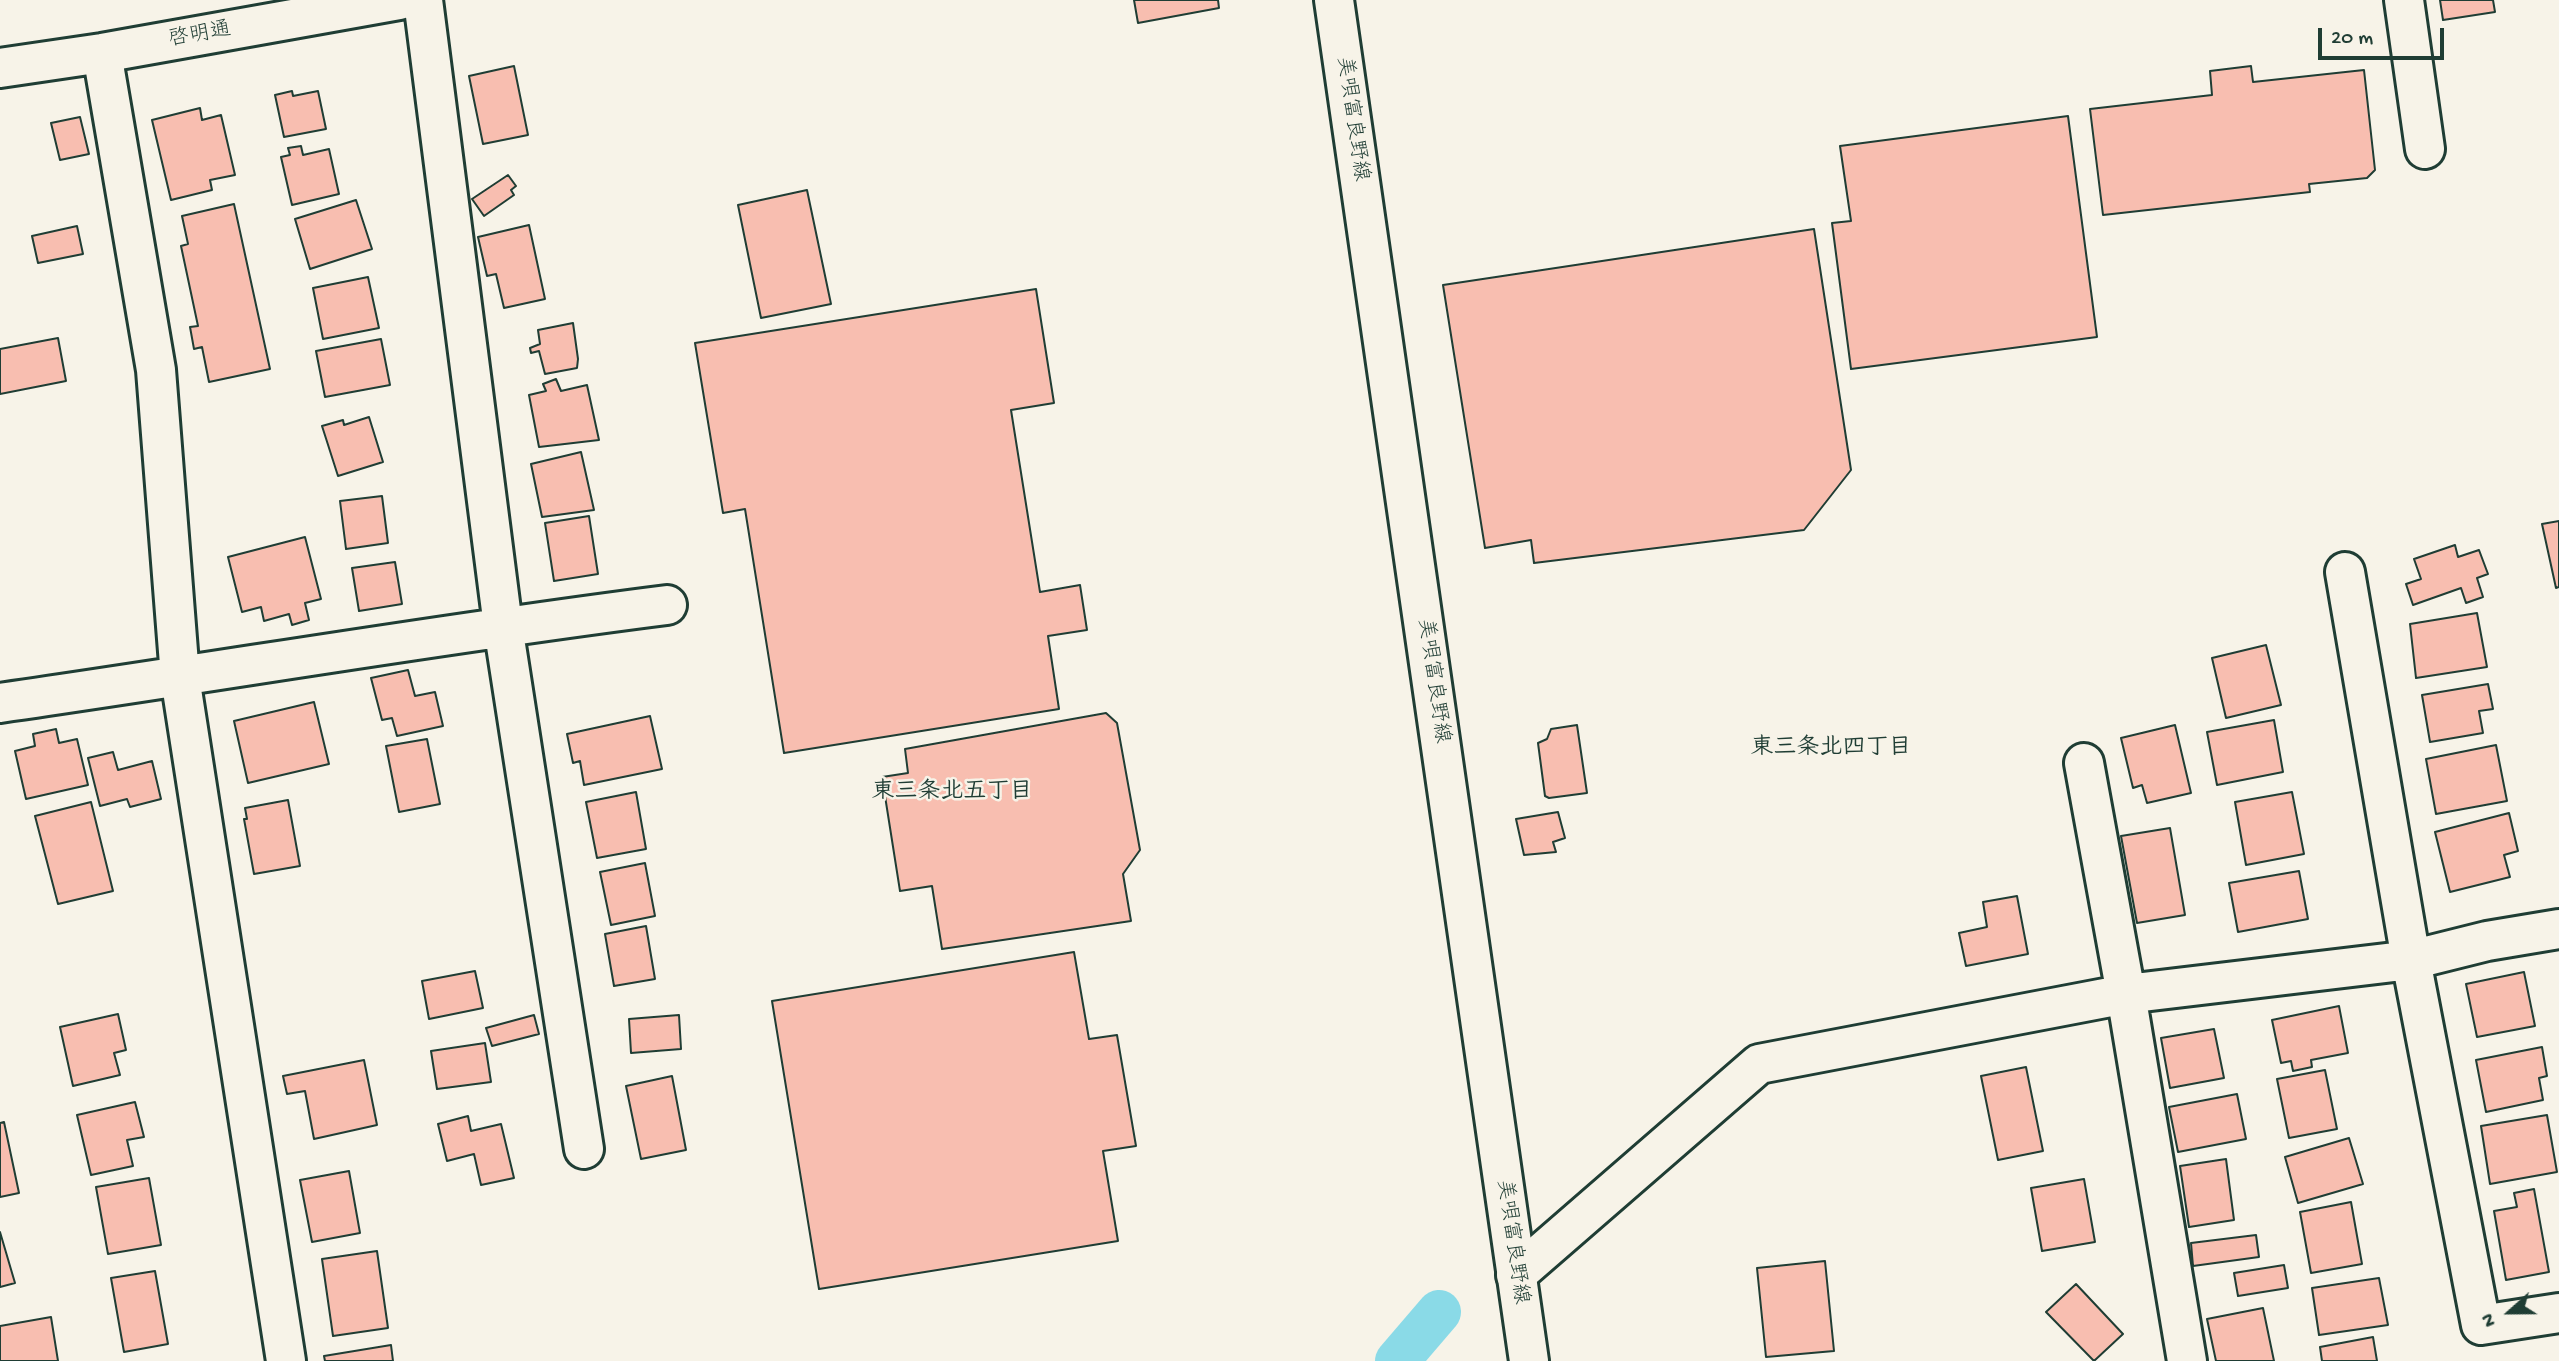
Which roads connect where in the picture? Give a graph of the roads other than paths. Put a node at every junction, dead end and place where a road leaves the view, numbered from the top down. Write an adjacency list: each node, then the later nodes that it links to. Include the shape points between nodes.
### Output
1 (399, 0): 5 (street, 啓明通)
2 (423, 0): 10 (street)
3 (1334, 0): 18 (street, 美唄富良野線)
4 (2404, 0): 7 (street)
5 (102, 53): 6 (street, 啓明通); 11 (street, via 156,370)
6 (0, 68)
7 (2425, 149)
8 (2345, 572): 15 (street)
9 (667, 605): 10 (street)
10 (503, 626): 11 (street); 17 (street)
11 (180, 677): 12 (street); 20 (street)
12 (0, 703)
13 (2084, 763): 16 (street)
14 (2559, 929): 15 (street)
15 (2411, 960): 16 (street); 19 (street, via 2481,1325)
16 (2126, 993): 18 (street, via 1759,1064); 22 (street)
17 (584, 1149)
18 (1516, 1275): 21 (street, 美唄富良野線)
19 (2559, 1313)
20 (286, 1361)
21 (1530, 1361)
22 (2187, 1361)

